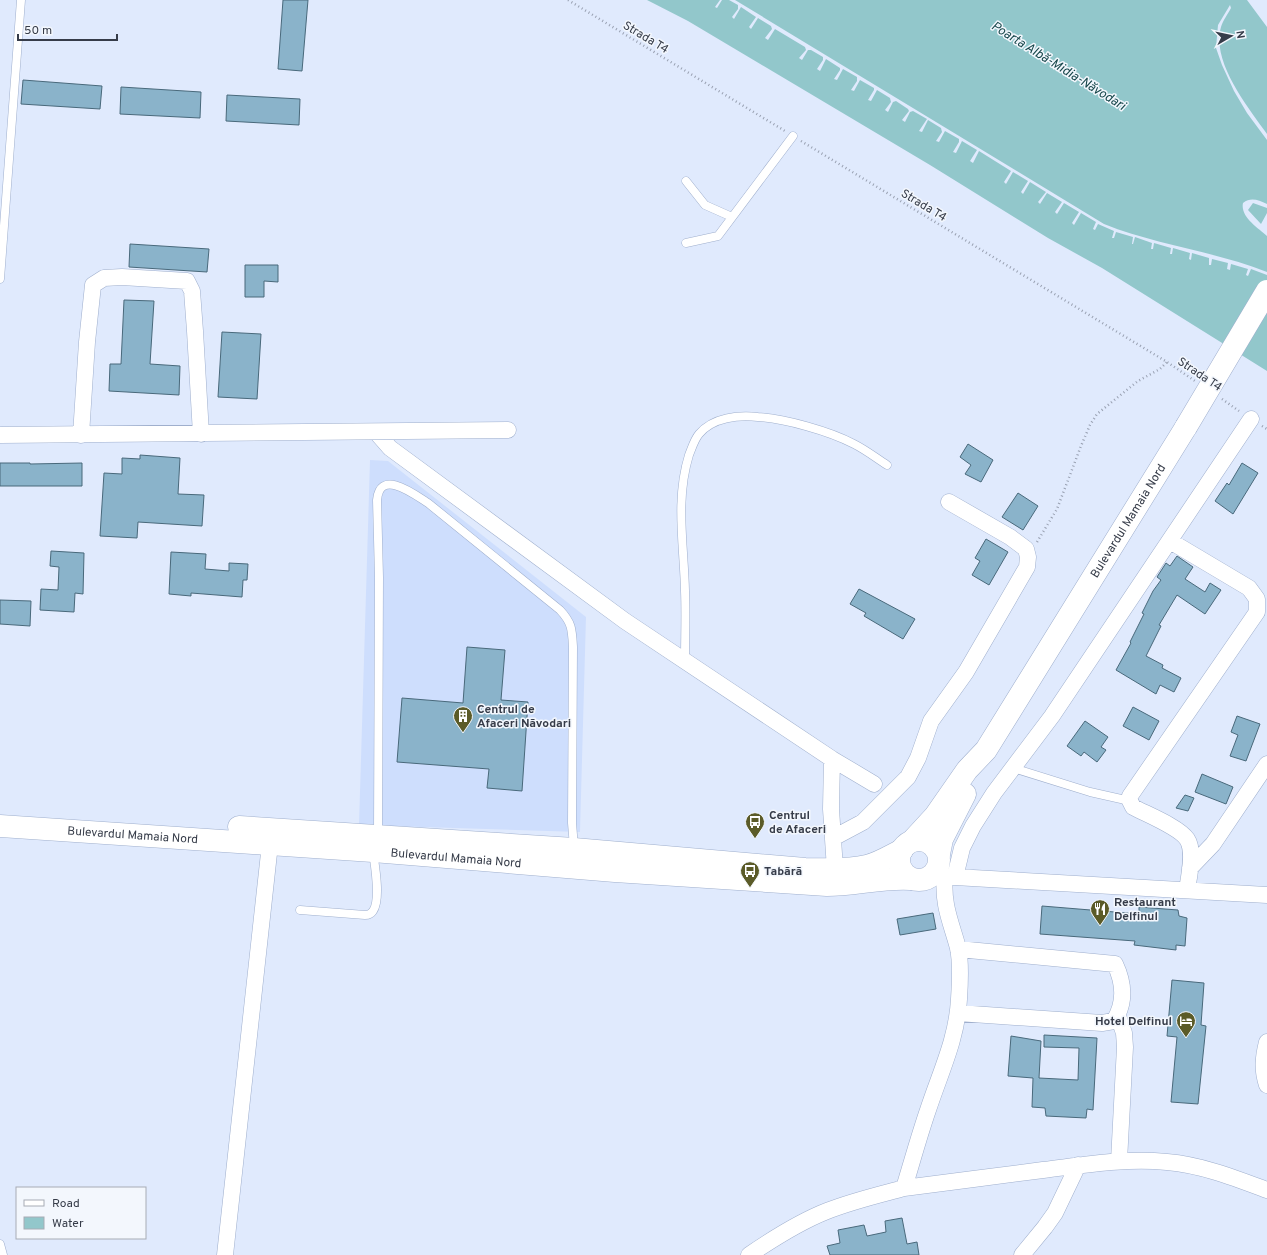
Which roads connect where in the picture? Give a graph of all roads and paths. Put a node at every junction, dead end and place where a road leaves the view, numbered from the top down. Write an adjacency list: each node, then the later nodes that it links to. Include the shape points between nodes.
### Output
1 (21, 0): 7 (lane)
2 (568, 0): 3 (path, Strada T4)
3 (793, 136): 5 (lane); 9 (path, Strada T4)
4 (686, 181): 5 (lane, via 705,205)
5 (732, 217): 6 (lane, via 718,236)
6 (686, 243)
7 (0, 279)
8 (1267, 291): 24 (main road, Bulevardul Mamaia Nord, bridge)
9 (1167, 362): 10 (path, Strada T4); 22 (path, via 1160,369 1138,381 1097,414 1087,432 1057,509)
10 (1200, 384)
11 (1219, 397): 12 (path, Strada T4)
12 (1252, 419): 14 (path, Strada T4); 21 (street)
13 (508, 430): 15 (street)
14 (1267, 430)
15 (376, 432): 16 (street); 23 (street, via 390,448 408,462 625,621)
16 (201, 434): 17 (street); 17 (street, via 192,291 187,281 122,277 104,278 93,285)
17 (81, 435): 18 (street)
18 (0, 436)
19 (887, 465): 23 (lane, via 854,444 825,432 769,418 731,417 713,422 700,432 686,467 682,492)
20 (949, 502): 22 (street, via 1010,537 1026,549)
21 (1170, 541): 27 (street, via 1052,716); 29 (street, via 1249,588 1257,599 1257,612 1130,796)
22 (1028, 557): 32 (street, via 1027,567 966,672 931,721 918,758 908,777 863,822)
23 (685, 661): 25 (street)
24 (986, 750): 35 (main road, Bulevardul Mamaia Nord, via 967,770 935,816); 39 (main road, Bulevardul Mamaia Nord, via 942,839)
25 (832, 759): 28 (street); 32 (street)
26 (1267, 764): 37 (street, via 1213,844)
27 (1013, 768): 29 (lane, via 1090,792); 39 (street, via 973,826 958,862)
28 (874, 784)
29 (1130, 801): 37 (street, via 1133,807 1175,829 1187,839 1191,852)
30 (0, 810): 34 (main road, Bulevardul Mamaia Nord)
31 (0, 826): 33 (main road, Bulevardul Mamaia Nord)
32 (833, 838): 38 (street)
33 (270, 844): 34 (main road, Bulevardul Mamaia Nord); 55 (street)
34 (376, 844): 36 (main road, Bulevardul Mamaia Nord); 36 (lane, via 379,577 377,500 378,491 387,485 397,486 428,503 560,610 568,620 573,647); 40 (main road, Bulevardul Mamaia Nord, via 615,871 827,885 895,878); 43 (lane, via 377,894 374,910 370,914)
35 (907, 846): 38 (main road, Bulevardul Mamaia Nord, via 868,866); 39 (main road, via 918,840 931,843 936,848); 40 (main road, via 899,857 899,864)
36 (574, 848): 38 (main road, Bulevardul Mamaia Nord, via 797,868)
37 (1190, 868): 41 (street)
38 (835, 869)
39 (944, 870): 40 (main road, via 924,880); 41 (street); 44 (street, via 943,890)
40 (911, 879)
41 (1187, 890): 42 (street)
42 (1267, 895)
43 (300, 910)
44 (958, 949): 45 (street); 46 (street, via 1115,964 1121,977 1122,989)
45 (958, 1013): 46 (street, via 1102,1023 1114,1021); 51 (street, via 951,1045 928,1108)
46 (1118, 1016): 49 (street, via 1124,1033 1125,1047)
47 (1267, 1042): 48 (street, via 1263,1065)
48 (1267, 1086)
49 (1119, 1161): 50 (street); 52 (street, via 1188,1165)
50 (1078, 1165): 51 (street); 57 (street, via 1055,1213)
51 (904, 1188): 56 (street, via 827,1211 792,1228)
52 (1267, 1190)
53 (0, 1244): 54 (lane)
54 (3, 1255)
55 (225, 1255)
56 (749, 1255)
57 (1022, 1255)

